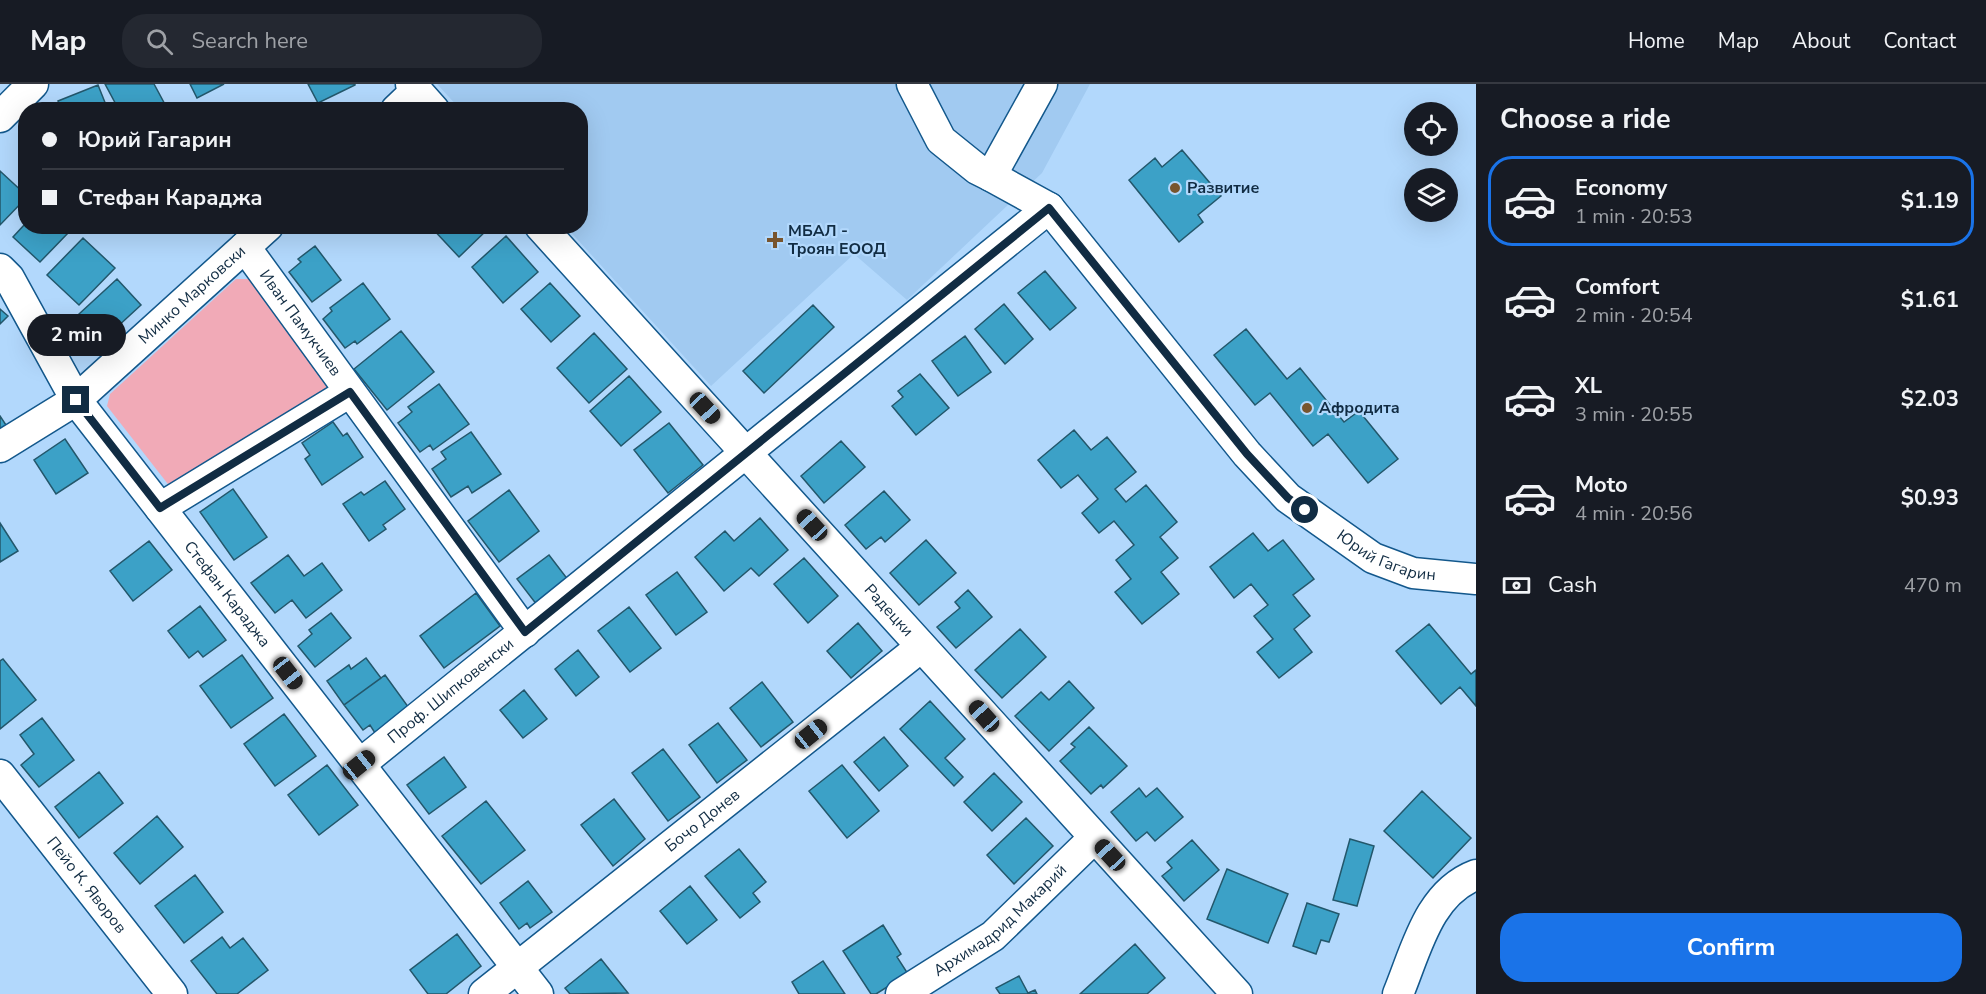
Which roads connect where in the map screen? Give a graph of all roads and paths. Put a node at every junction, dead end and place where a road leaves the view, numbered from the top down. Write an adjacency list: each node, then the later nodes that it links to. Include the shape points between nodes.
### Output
1 (33, 84): 4 (street)
2 (912, 84): 5 (street, via 941,140 977,170)
3 (1042, 84): 5 (street)
4 (0, 117)
5 (991, 176): 6 (street)
6 (1049, 208): 14 (street, Проф. Шипковенски); 16 (street, Юрий Гагарин, via 1247,454 1288,498 1373,558 1413,573)
7 (259, 234): 9 (street, Минко Марковски)
8 (547, 234): 14 (street, Радецки)
9 (245, 247): 11 (street, Иван Памукчиев); 12 (street, Минко Марковски)
10 (0, 269): 12 (street, Стефан Караджа, via 9,278)
11 (350, 392): 15 (street); 17 (street, Иван Памукчиев)
12 (76, 400): 13 (street, Минко Марковски); 15 (street, Стефан Караджа)
13 (0, 447)
14 (747, 454): 17 (street, Проф. Шипковенски); 18 (street, Радецки)
15 (160, 508): 19 (street, Стефан Караджа)
16 (1476, 579)
17 (525, 632): 19 (street, Проф. Шипковенски)
18 (921, 647): 21 (street, Радецки); 23 (street, Бочо Донев)
19 (359, 765): 23 (street, Стефан Караджа)
20 (0, 775): 24 (street, Пейо К. Яворов)
21 (1094, 838): 27 (street, Архимадрид Макарий, via 993,936); 28 (street, Радецки)
22 (1476, 875): 29 (street, via 1463,880 1433,910)
23 (517, 968): 25 (street, Бочо Донев); 26 (street, Стефан Караджа)
24 (172, 994)
25 (484, 994)
26 (538, 994)
27 (901, 994)
28 (1237, 994)
29 (1398, 994)

